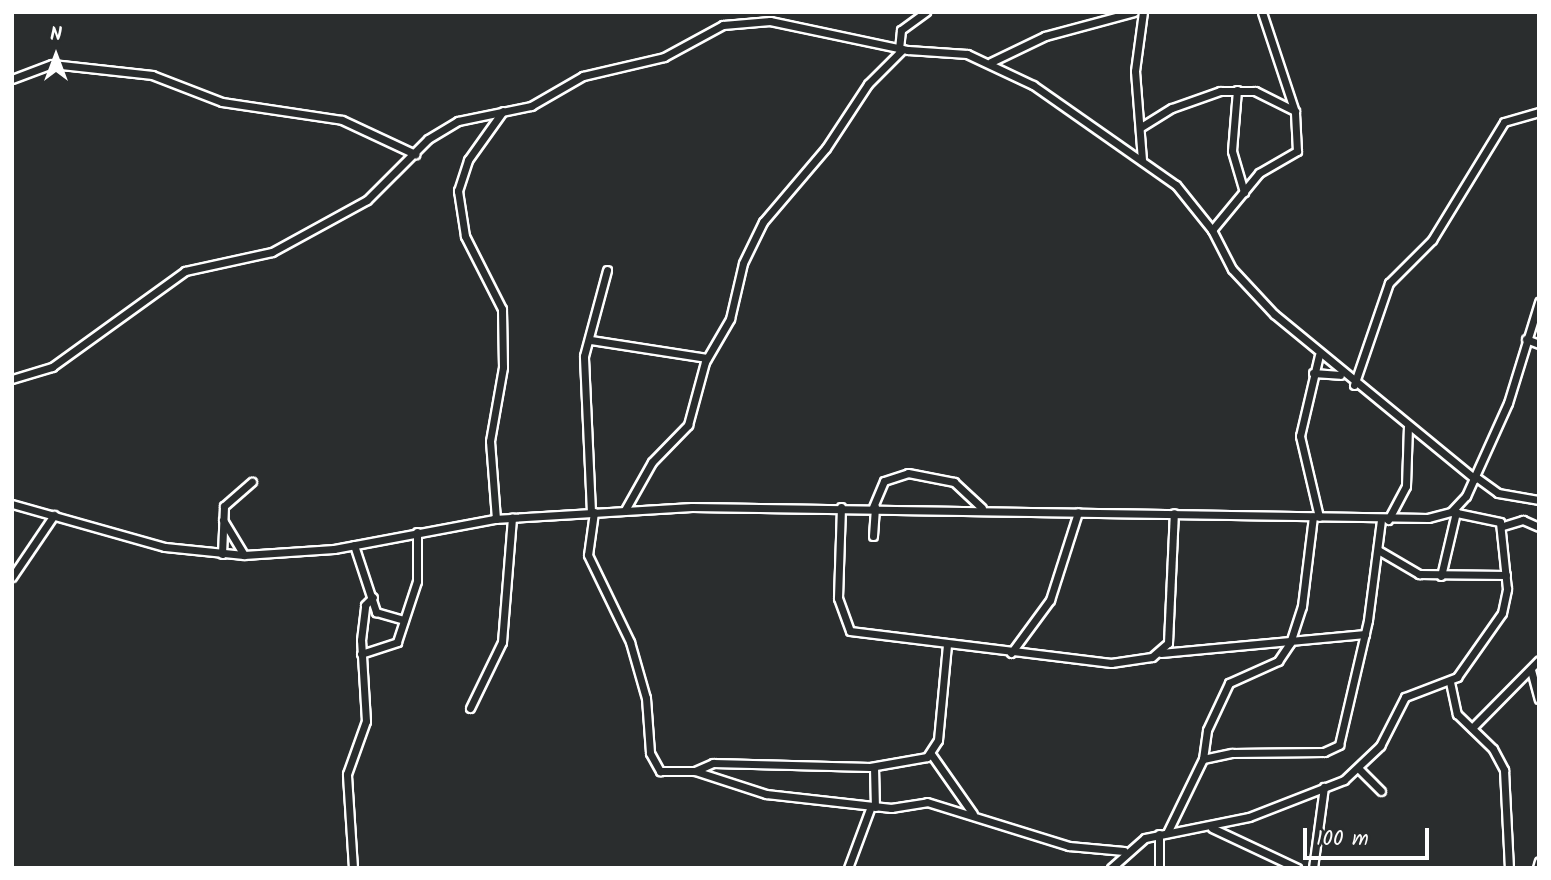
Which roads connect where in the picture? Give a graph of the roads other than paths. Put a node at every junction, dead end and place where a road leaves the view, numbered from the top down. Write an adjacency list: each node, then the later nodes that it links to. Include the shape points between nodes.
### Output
1 (926, 12): 5 (street, via 901,30)
2 (1134, 12): 6 (street, via 1045,36)
3 (1143, 12): 12 (street, via 1135,71)
4 (1262, 12): 10 (street)
5 (901, 49): 6 (street); 9 (street, via 748,19 664,57 596,71 531,106); 23 (street, via 768,214 743,263 730,319)
6 (991, 62): 14 (street)
7 (12, 79): 13 (street, via 52,64 152,75 222,102 342,120)
8 (1237, 90): 10 (street, via 1269,95); 12 (street, via 1186,102); 15 (street, via 1232,151)
9 (503, 111): 13 (street, via 458,121); 44 (street, via 462,171 458,191 466,236 502,309 503,367 490,433)
10 (1295, 112): 15 (street, via 1297,151 1267,166)
11 (1539, 112): 27 (street, via 1504,122 1432,240 1389,283)
12 (1141, 127): 14 (street)
13 (415, 154): 26 (street, via 350,209 272,252 185,271 52,366)
14 (1142, 160): 16 (street, via 1176,185)
15 (1244, 192): 16 (street)
16 (1212, 230): 22 (street, via 1232,269)
17 (607, 270): 20 (street)
18 (1539, 302): 19 (street)
19 (1527, 339): 21 (street); 29 (street)
20 (591, 340): 23 (street); 37 (street, via 583,394)
21 (1539, 344)
22 (1319, 355): 24 (street); 25 (street)
23 (707, 358): 36 (street, via 688,425 652,462)
24 (1313, 373): 25 (street); 43 (street, via 1300,436)
25 (1341, 375): 27 (street)
26 (12, 380)
27 (1354, 385): 28 (street)
28 (1408, 427): 29 (street); 46 (street, via 1406,486)
29 (1475, 478): 31 (street, via 1498,493); 39 (street)
30 (253, 482): 45 (street, via 227,501)
31 (1539, 500)
32 (12, 504): 41 (street)
33 (841, 507): 34 (street); 36 (street); 62 (street, via 838,598 845,626)
34 (874, 508): 35 (street); 35 (street, via 884,481 908,473 954,482); 50 (street)
35 (982, 508): 38 (street)
36 (625, 510): 37 (street)
37 (593, 512): 42 (street); 76 (street, via 588,555 630,642 653,764 665,772)
38 (1078, 512): 40 (street); 63 (street, via 1050,600)
39 (1454, 512): 46 (street); 47 (street, via 1492,518); 56 (street)
40 (1174, 513): 43 (street); 64 (street, via 1172,614)
41 (54, 515): 53 (street, via 165,547); 57 (street)
42 (512, 517): 44 (street); 70 (street, via 502,642)
43 (1316, 517): 46 (street); 61 (street)
44 (496, 519): 49 (street)
45 (223, 520): 53 (street); 54 (street)
46 (1385, 520): 52 (street)
47 (1503, 526): 48 (street, via 1523,520); 55 (street)
48 (1539, 527)
49 (418, 532): 51 (street); 59 (street, via 419,567)
50 (873, 536)
51 (354, 545): 54 (street); 58 (street)
52 (1378, 550): 56 (street, via 1408,570); 60 (street)
53 (222, 554): 54 (street)
54 (244, 555)
55 (1506, 575): 56 (street); 68 (street, via 1502,612)
56 (1441, 576)
57 (12, 577)
58 (373, 597): 59 (street, via 376,612); 65 (street, via 365,605)
59 (404, 620): 65 (street, via 391,647)
60 (1365, 634): 61 (street); 73 (street, via 1348,718 1335,749)
61 (1292, 639): 64 (street); 73 (street, via 1278,661 1229,683 1207,730)
62 (947, 645): 63 (street); 72 (street, via 938,740)
63 (1011, 653): 64 (street, via 1111,663)
64 (1161, 653)
65 (361, 654): 85 (street, via 366,721 347,775)
66 (1539, 660): 67 (street)
67 (1531, 670): 69 (street); 71 (street)
68 (1450, 682): 71 (street, via 1457,714); 75 (street, via 1401,701 1380,747)
69 (1539, 699)
70 (470, 708)
71 (1472, 728): 91 (street, via 1504,770)
72 (931, 754): 74 (street); 80 (street)
73 (1203, 759): 82 (street)
74 (874, 767): 76 (street, via 713,763); 79 (street)
75 (1359, 769): 77 (street); 78 (street)
76 (695, 771): 79 (street, via 766,794)
77 (1324, 787): 81 (street); 90 (street)
78 (1381, 791)
79 (873, 806): 80 (street, via 927,802); 86 (street)
80 (973, 815): 83 (street, via 1069,846)
81 (1210, 827): 82 (street); 89 (street)
82 (1163, 834): 83 (street); 88 (street)
83 (1124, 851): 87 (street)
84 (1539, 862): 92 (street)
85 (353, 868)
86 (848, 868)
87 (1111, 868)
88 (1158, 868)
89 (1297, 868)
90 (1312, 868)
91 (1510, 868)
92 (1537, 868)

